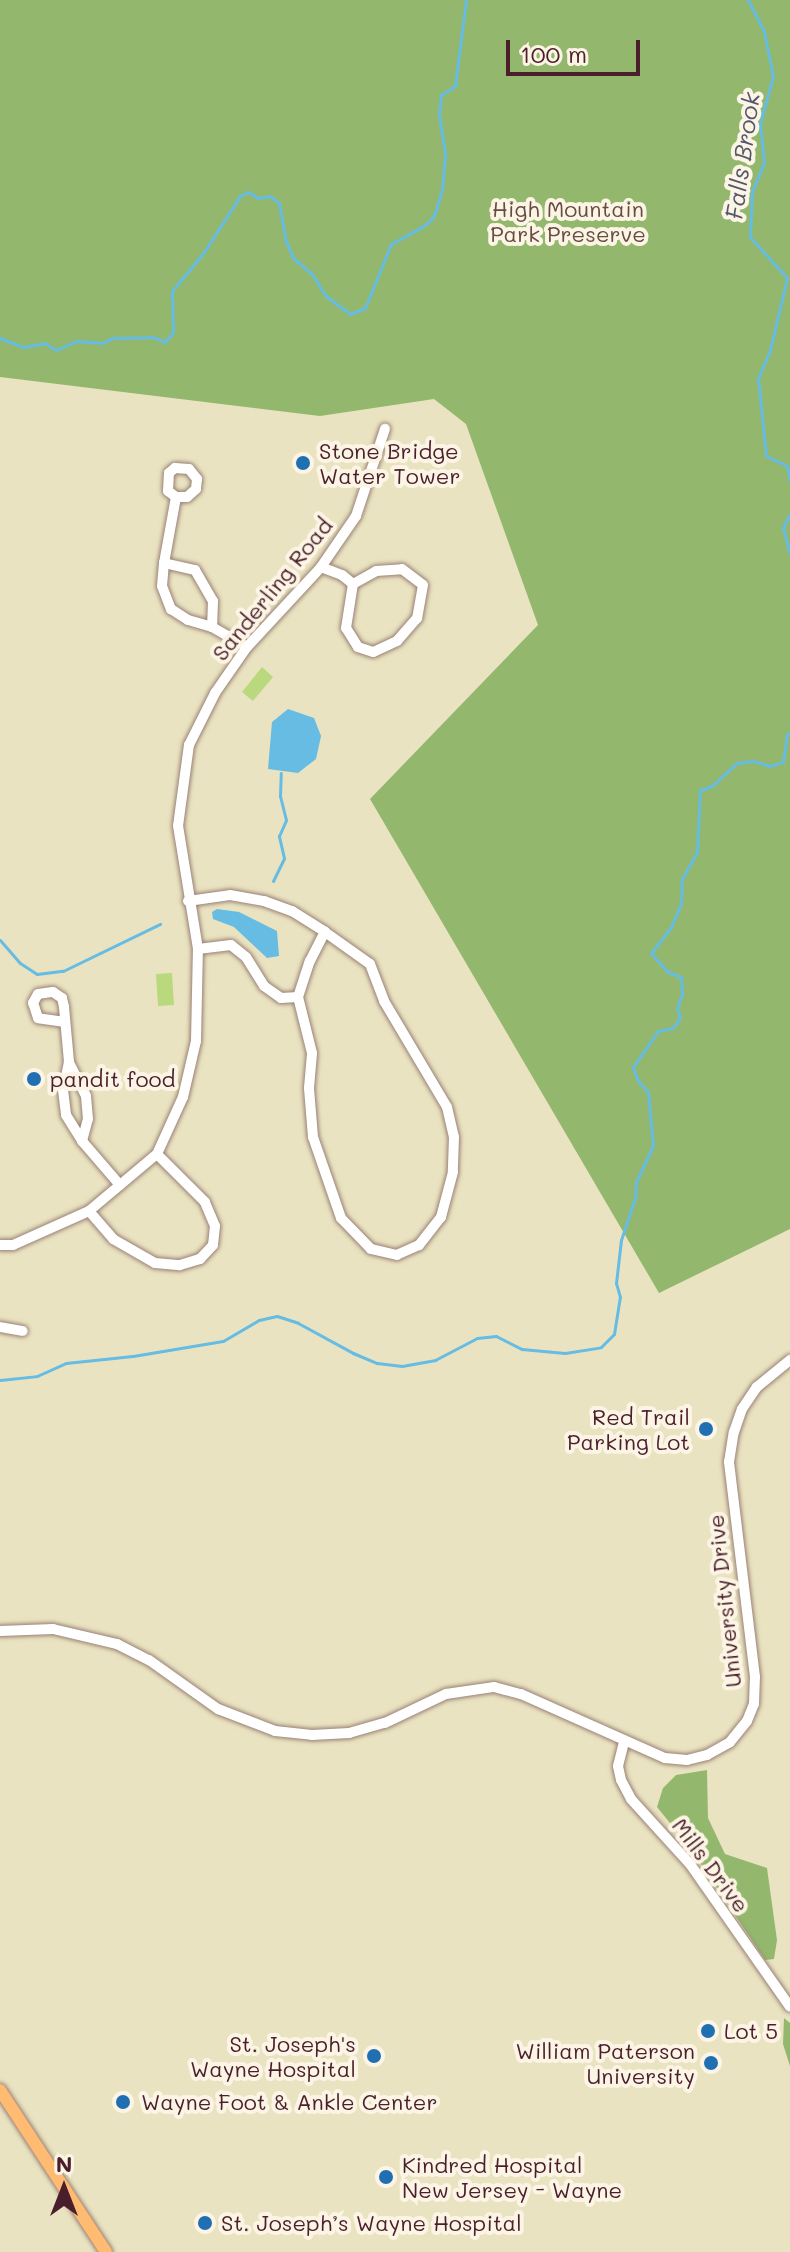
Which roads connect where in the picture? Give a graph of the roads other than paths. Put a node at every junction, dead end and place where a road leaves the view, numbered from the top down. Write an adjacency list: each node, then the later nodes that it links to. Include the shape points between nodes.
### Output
1 (385, 429): 4 (street, Sanderling Road, via 356,516)
2 (176, 497): 3 (street)
3 (164, 563): 6 (street, via 162,586 171,609); 6 (street, via 195,570 213,601)
4 (321, 567): 5 (street); 7 (street, Sanderling Road)
5 (353, 584): 5 (street, via 346,628 358,647 373,652 397,641 417,618 423,585 402,569 376,571)
6 (212, 627): 7 (street)
7 (247, 647): 8 (street, Sanderling Road, via 215,693 189,745 178,826)
8 (188, 901): 9 (street, via 230,895 264,901); 10 (street, Sanderling Road)
9 (325, 932): 11 (street); 11 (street, via 370,964 384,1001 447,1107 454,1137 453,1172 441,1217 419,1245 397,1255 371,1249 341,1218 313,1137 312,1053)
10 (198, 949): 11 (street, via 231,945 246,957 264,986 281,998); 15 (street, Sanderling Road, via 196,1041 183,1097)
11 (298, 997)
12 (65, 1022): 13 (street)
13 (69, 1062): 14 (street, via 86,1096 88,1119); 14 (street, via 63,1101)
14 (82, 1141): 16 (street)
15 (157, 1154): 16 (street, Sanderling Road); 17 (street, via 205,1202 215,1226 213,1245 200,1259 180,1265 155,1263 113,1239)
16 (120, 1185): 17 (street, Sanderling Road)
17 (89, 1211): 18 (street, Sanderling Road, via 13,1245)
18 (0, 1245)
19 (0, 1327): 20 (street)
20 (23, 1331)
21 (790, 1360): 23 (street, University Drive, via 765,1379 742,1409 729,1462 755,1677 747,1721 730,1742 687,1760 665,1758)
22 (0, 1631): 23 (street, University Drive, via 53,1629 117,1644 218,1709 275,1731 349,1733 385,1723 446,1694 494,1687 521,1694)
23 (624, 1742): 24 (street, Mills Drive, via 618,1766 631,1799 690,1864)
24 (790, 2007)
25 (0, 2090): 26 (main road)
26 (106, 2252)

